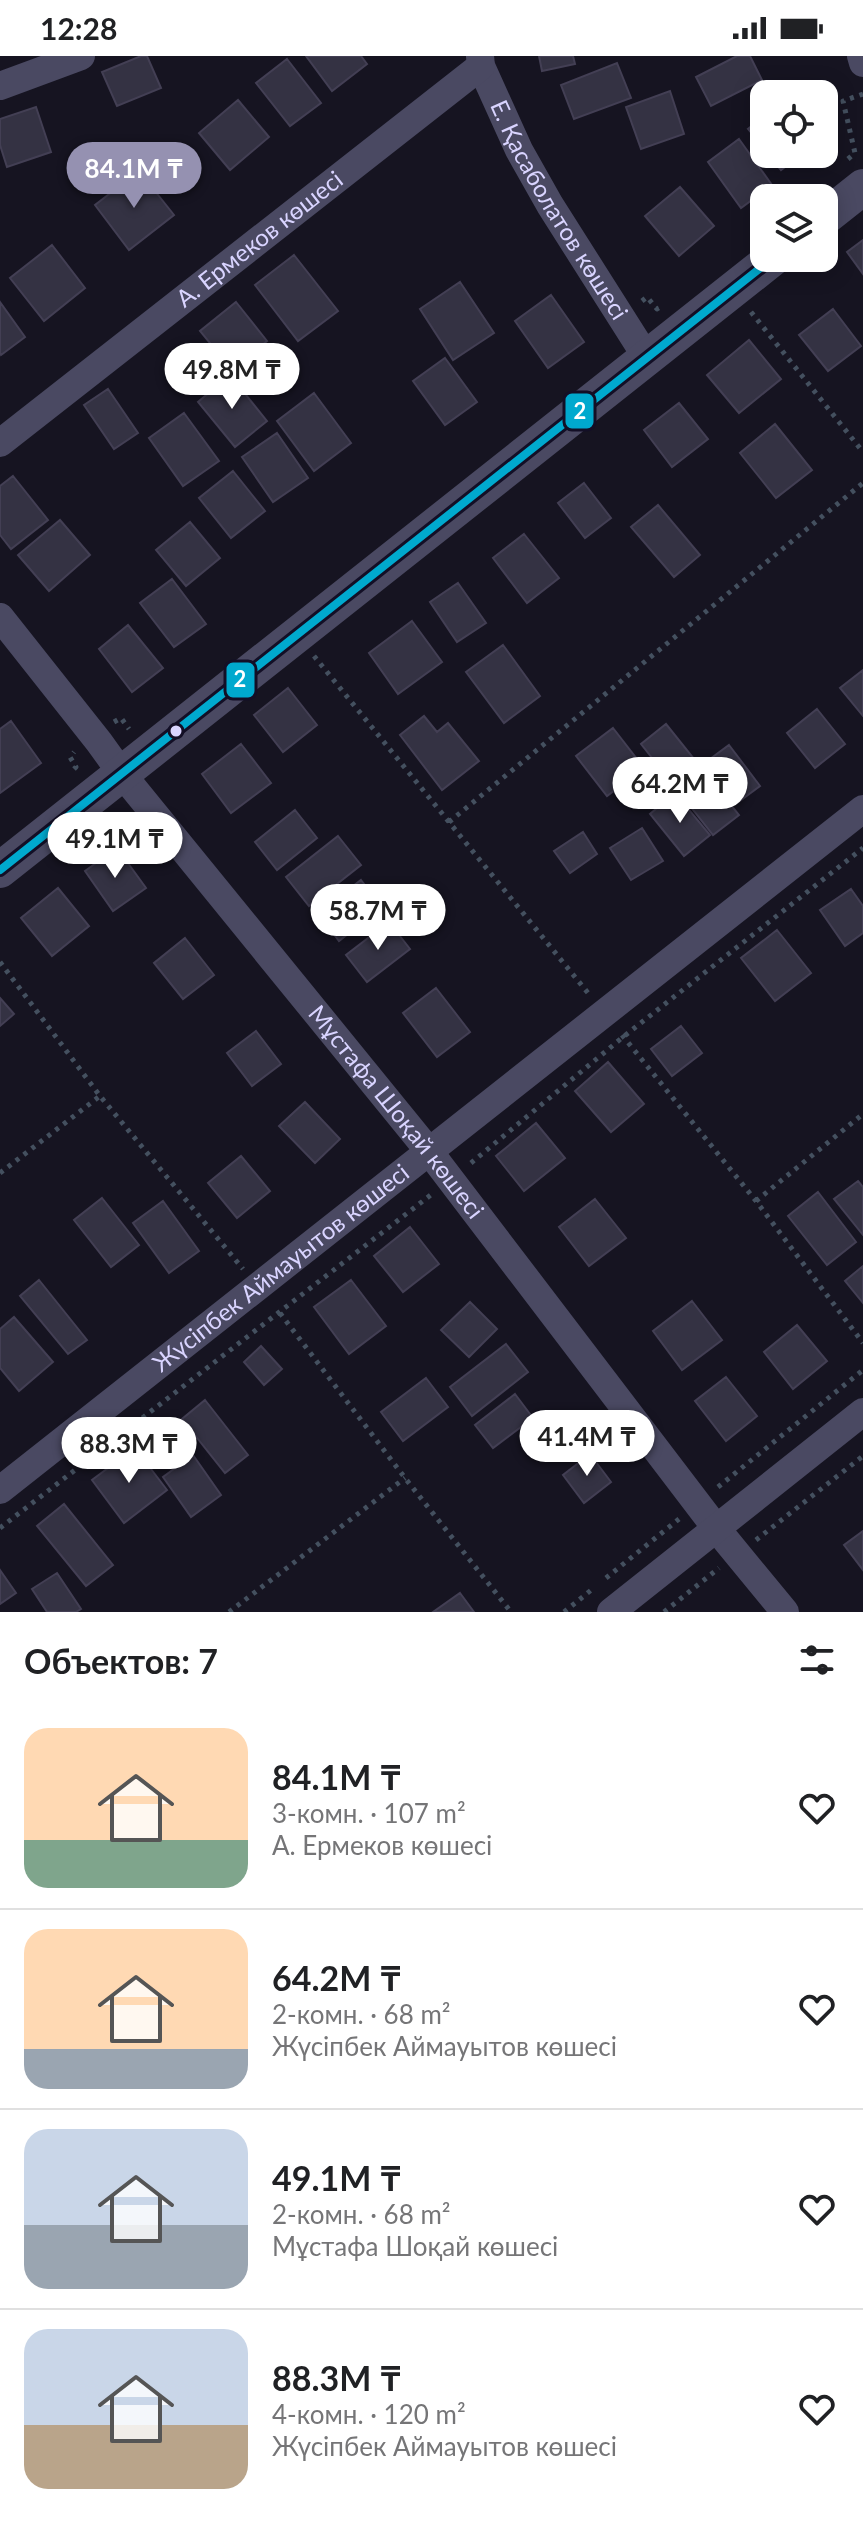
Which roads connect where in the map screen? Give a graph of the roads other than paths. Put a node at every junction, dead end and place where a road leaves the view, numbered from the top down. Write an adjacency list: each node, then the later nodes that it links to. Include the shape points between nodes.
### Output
1 (81, 56): 5 (street)
2 (861, 56): 4 (street)
3 (480, 61): 9 (street, Е. Қасаболатов көшесі, via 519,150); 10 (street, А. Ермеков көшесі)
4 (863, 63)
5 (0, 86)
6 (853, 174): 7 (street)
7 (838, 197)
8 (755, 272): 9 (street)
9 (647, 358): 12 (street)
10 (0, 443)
11 (0, 617): 12 (street, Мұстафа Шоқай көшесі)
12 (122, 774): 14 (street); 15 (street, Мұстафа Шоқай көшесі)
13 (863, 809): 15 (street, Жүсіпбек Аймауытов көшесі)
14 (0, 870)
15 (428, 1150): 17 (street, Жүсіпбек Аймауытов көшесі); 18 (street, Мұстафа Шоқай көшесі)
16 (863, 1412): 18 (street)
17 (0, 1490)
18 (716, 1528): 19 (street); 20 (street, Мұстафа Шоқай көшесі)
19 (611, 1612)
20 (785, 1612)

